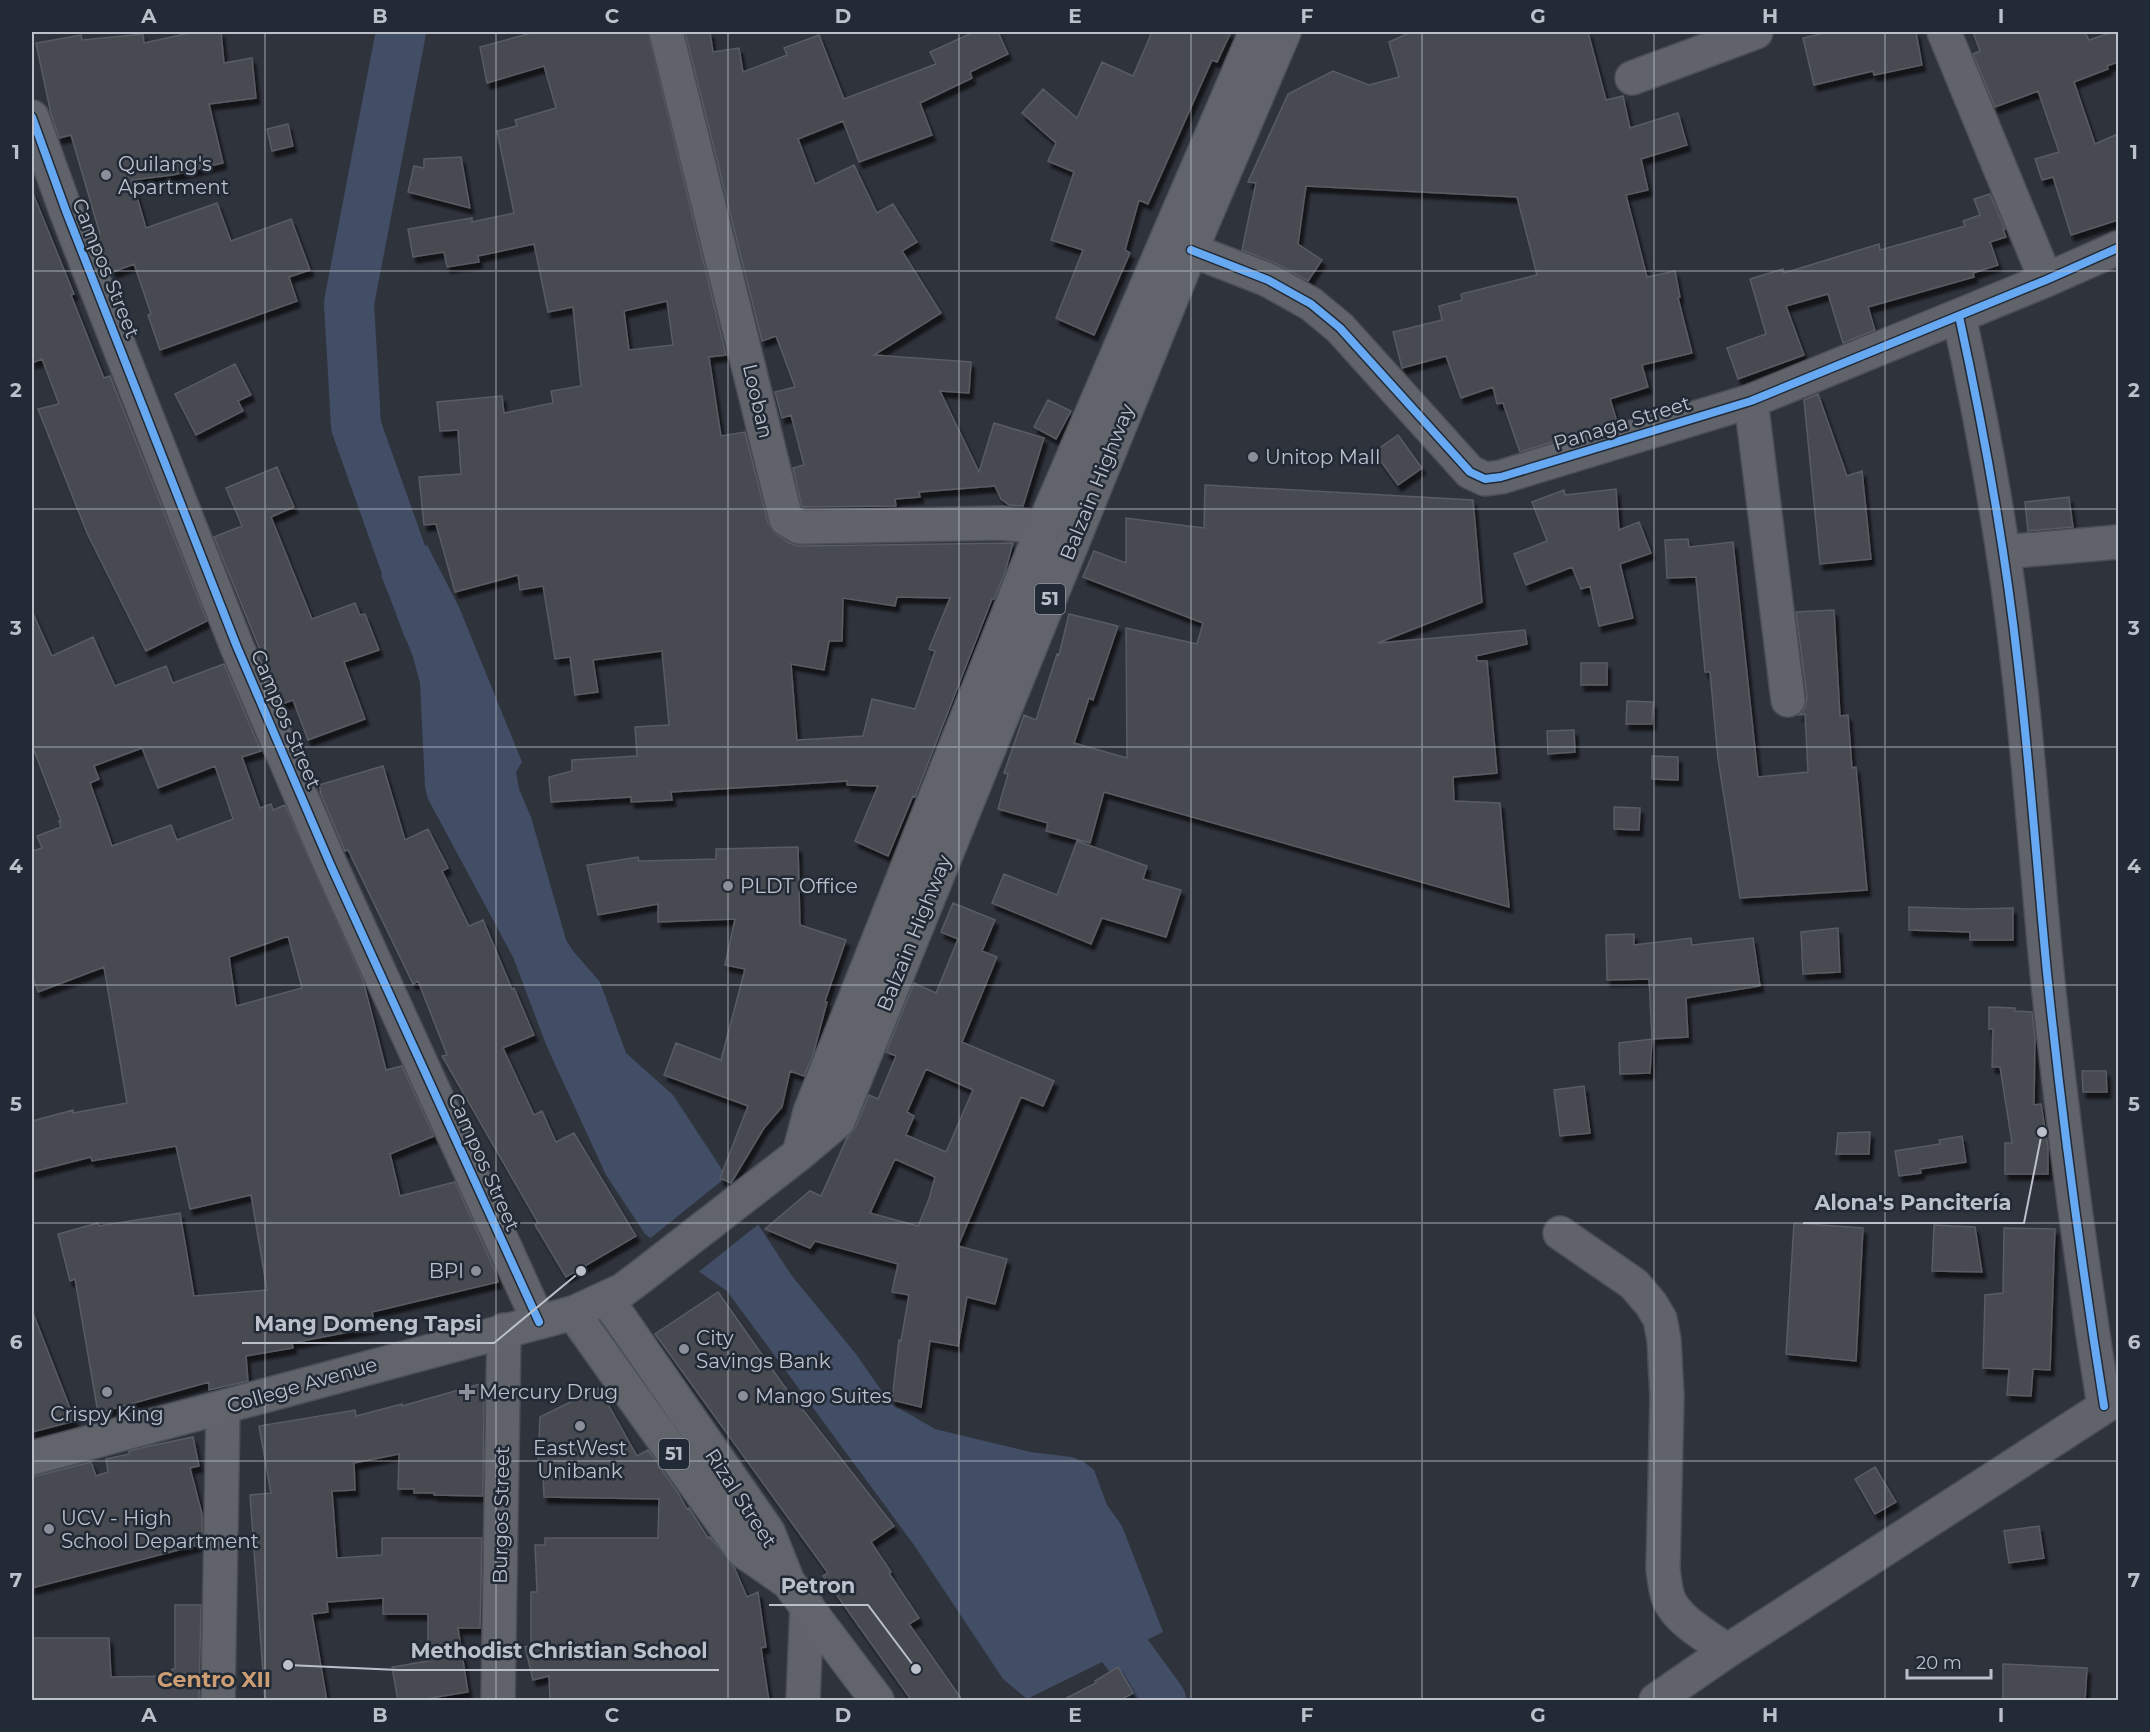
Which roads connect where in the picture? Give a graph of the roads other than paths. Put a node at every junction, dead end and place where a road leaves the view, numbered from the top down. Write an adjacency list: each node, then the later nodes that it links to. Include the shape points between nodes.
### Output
1 (666, 32): 13 (street, Looban, via 786,519 810,527 1001,523)
2 (1256, 32): 13 (main road, Balzain Highway / 51)
3 (1284, 32): 9 (main road, Balzain Highway / 51)
4 (1756, 32): 6 (street)
5 (1944, 32): 10 (street)
6 (1632, 78)
7 (32, 117): 21 (street, Campos Street, via 237,647 331,866)
8 (2118, 248): 10 (street, Panaga Street)
9 (1191, 250): 12 (street, Panaga Street, via 1268,280 1311,304 1340,328 1470,472 1485,479); 17 (main road, Balzain Highway / 51, via 838,1121)
10 (2046, 280): 11 (street, Panaga Street)
11 (1959, 316): 12 (street, Panaga Street); 15 (street, via 1980,410)
12 (1751, 401): 16 (street)
13 (1044, 527): 17 (main road, Balzain Highway / 51)
14 (2118, 543): 15 (street)
15 (2003, 552): 23 (street, via 2085,1289)
16 (1788, 700)
17 (790, 1162): 19 (main road, Balzain Highway / 51, via 643,1275)
18 (1560, 1233): 27 (street, via 1634,1284 1660,1319 1667,1397 1663,1570 1666,1590 1681,1616)
19 (606, 1298): 20 (main road, Balzain Highway / 51); 26 (main road, Rizal Street / 51, via 768,1532)
20 (573, 1313): 21 (main road, College Avenue); 26 (main road, Rizal Street / 51, via 743,1551)
21 (539, 1322): 22 (main road, College Avenue)
22 (504, 1330): 24 (main road, College Avenue); 29 (street, Burgos Street)
23 (2111, 1402): 27 (street)
24 (223, 1408): 25 (main road, College Avenue); 28 (street)
25 (32, 1458)
26 (797, 1594): 30 (street); 31 (main road, Rizal Street / 51)
27 (1727, 1651): 32 (street)
28 (218, 1701)
29 (498, 1701)
30 (803, 1701)
31 (877, 1701)
32 (1656, 1701)

